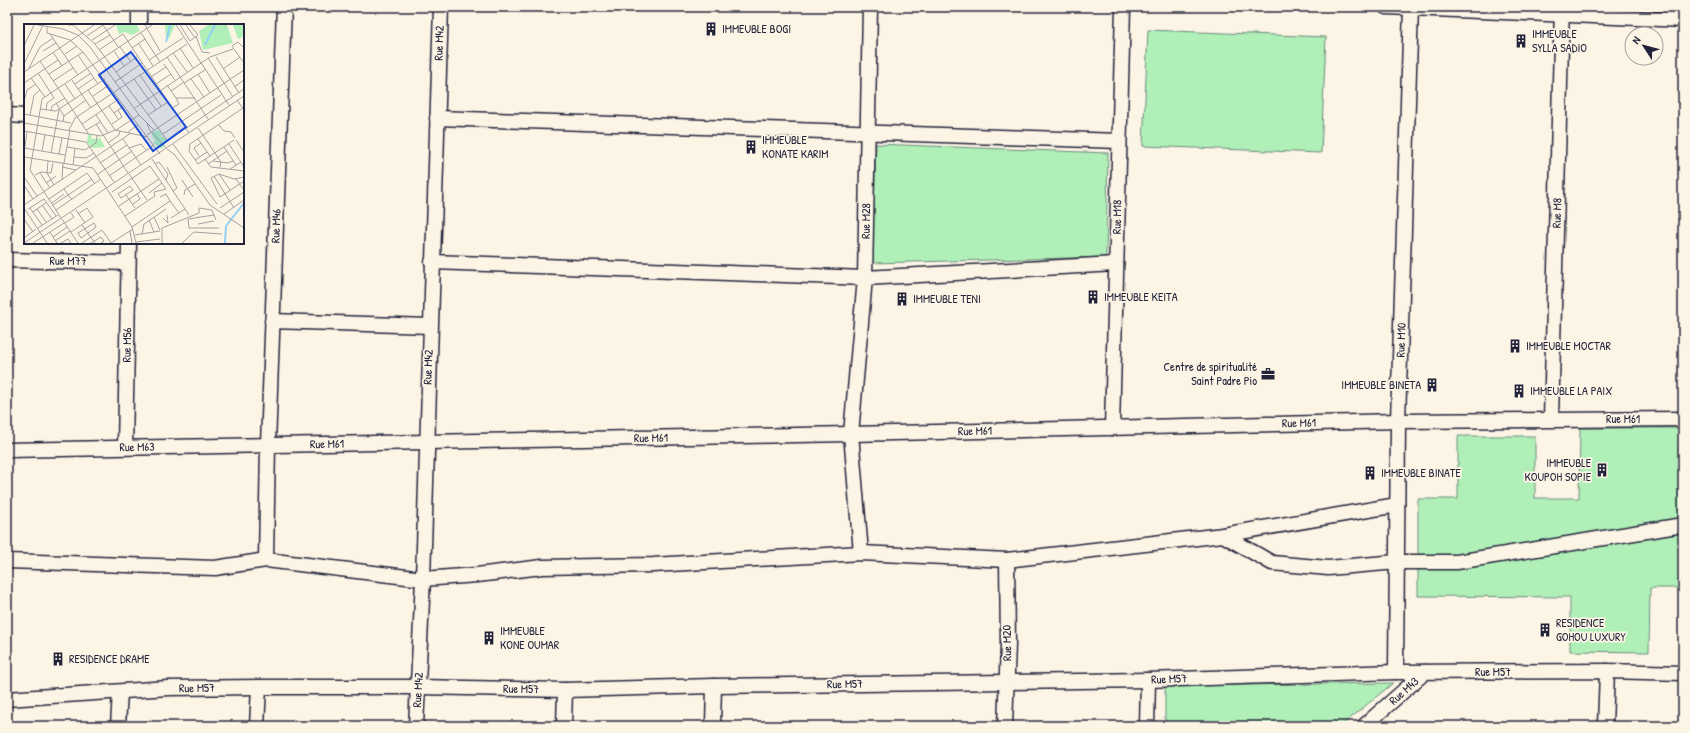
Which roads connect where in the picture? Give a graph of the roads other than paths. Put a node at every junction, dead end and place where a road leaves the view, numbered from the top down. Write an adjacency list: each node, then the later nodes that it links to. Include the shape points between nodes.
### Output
1 (139, 7): 10 (street)
2 (284, 7): 22 (street, Rue M46)
3 (440, 7): 13 (street, Rue M42)
4 (870, 7): 14 (street, Rue M28)
5 (1123, 7): 15 (street, Rue M18)
6 (1386, 7): 7 (street)
7 (1410, 7): 8 (street); 26 (street, Rue M10)
8 (1562, 11): 9 (street); 24 (street, Rue M8)
9 (1683, 20)
10 (139, 24)
11 (7, 115): 12 (street)
12 (24, 116)
13 (437, 118): 14 (street); 18 (street, Rue M42)
14 (868, 133): 15 (street); 21 (street, Rue M28)
15 (1119, 141): 20 (street, Rue M18)
16 (129, 244): 19 (street, Rue M56)
17 (7, 260): 19 (street, Rue M77)
18 (432, 262): 21 (street); 23 (street, Rue M42)
19 (128, 263): 31 (street, Rue M56)
20 (1116, 264): 21 (street); 27 (street, Rue M18)
21 (865, 278): 28 (street, Rue M28)
22 (272, 321): 23 (street); 30 (street, Rue M46)
23 (430, 326): 29 (street, Rue M42)
24 (1551, 419): 25 (street, Rue M61); 26 (street, Rue M61)
25 (1683, 419)
26 (1398, 421): 27 (street, Rue M61); 33 (street, Rue M10)
27 (1112, 428): 28 (street, Rue M61)
28 (851, 434): 29 (street, Rue M61); 36 (street, Rue M28)
29 (426, 442): 30 (street, Rue M61); 41 (street, Rue M42)
30 (268, 445): 31 (street, Rue M63); 37 (street, Rue M46)
31 (125, 447): 32 (street, Rue M63)
32 (7, 450)
33 (1397, 505): 35 (street); 40 (street, Rue M10)
34 (1683, 525): 40 (street, via 1457,562)
35 (1223, 535): 38 (street); 40 (street, via 1272,563 1328,568)
36 (861, 553): 38 (street); 41 (street, via 653,565 542,567)
37 (266, 560): 39 (street, via 215,568); 41 (street)
38 (1007, 560): 47 (street, Rue M20)
39 (7, 561)
40 (1397, 562): 43 (street, Rue M10)
41 (423, 579): 50 (street, Rue M42)
42 (1607, 671): 44 (street, Rue M57); 45 (street, Rue M57); 62 (street)
43 (1396, 672): 44 (street, Rue M57); 46 (street, Rue M57)
44 (1425, 672): 61 (street, Rue M43)
45 (1683, 673)
46 (1148, 680): 47 (street, Rue M57); 60 (street)
47 (1008, 682): 48 (street, Rue M57); 59 (street, Rue M20)
48 (714, 686): 51 (street, Rue M57); 58 (street)
49 (259, 687): 50 (street, Rue M57); 52 (street, Rue M57, via 168,688); 55 (street)
50 (418, 687): 51 (street, Rue M57); 56 (street, Rue M42)
51 (565, 690): 57 (street)
52 (120, 692): 53 (street, Rue M57); 54 (street)
53 (7, 699)
54 (118, 726)
55 (257, 726)
56 (416, 726)
57 (564, 726)
58 (713, 726)
59 (1005, 726)
60 (1147, 726)
61 (1364, 726)
62 (1605, 726)

